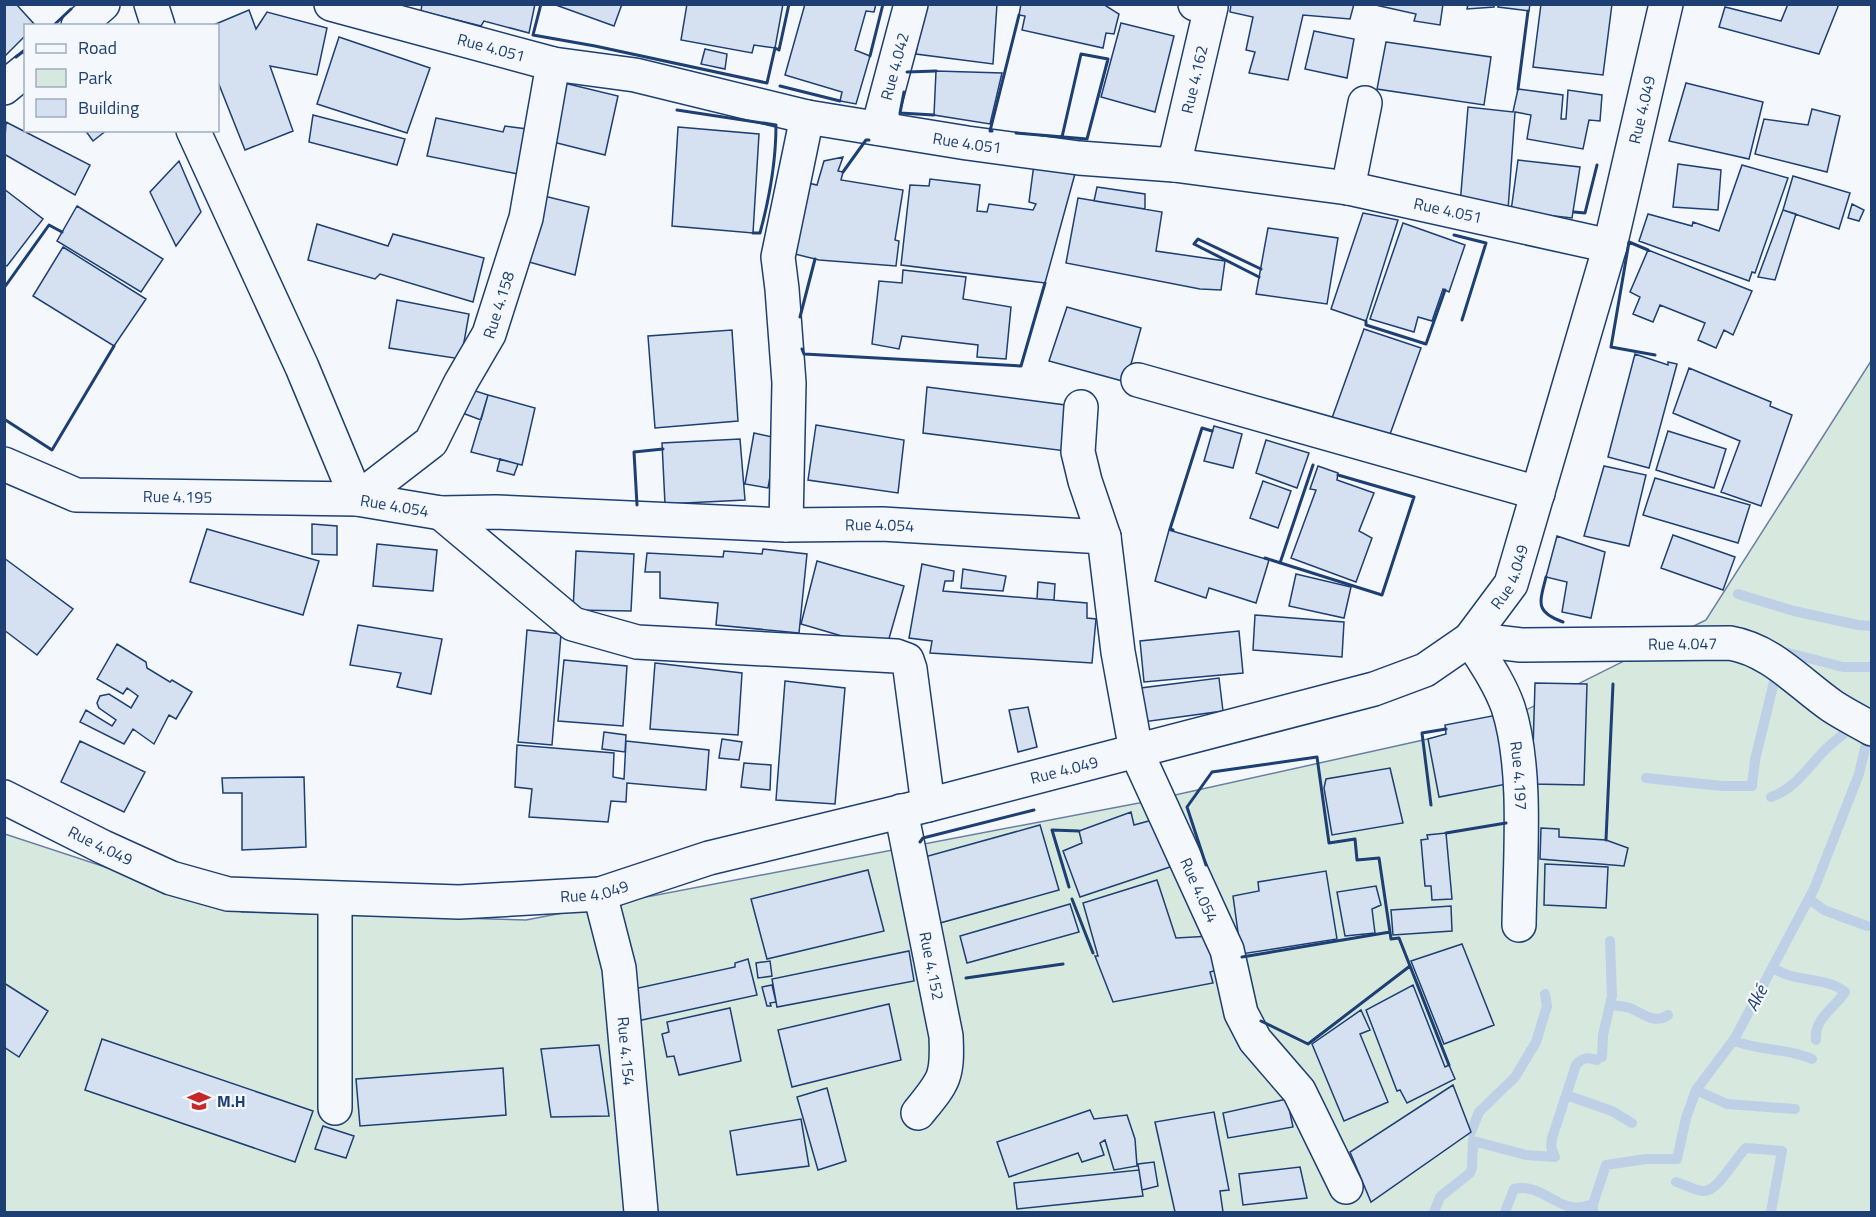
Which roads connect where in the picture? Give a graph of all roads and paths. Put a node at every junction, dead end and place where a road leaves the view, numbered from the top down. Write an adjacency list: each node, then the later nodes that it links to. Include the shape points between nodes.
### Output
1 (103, 4): 7 (street)
2 (151, 4): 8 (street)
3 (332, 4): 9 (street, Rue 4.051)
4 (911, 4): 14 (street, Rue 4.042)
5 (1666, 4): 18 (street, Rue 4.049)
6 (1206, 5): 16 (street, Rue 4.162)
7 (80, 24)
8 (157, 24)
9 (553, 64): 13 (street, Rue 4.051, via 635,75); 23 (street, Rue 4.158, via 525,218 489,334 431,442)
10 (24, 72): 11 (street)
11 (4, 88)
12 (1365, 103): 17 (street)
13 (807, 117): 14 (street, Rue 4.051); 25 (street, via 778,257 789,383)
14 (878, 128): 16 (street, Rue 4.051, via 1079,158)
15 (194, 132): 23 (street, Rue 4.054, via 302,367)
16 (1174, 165): 17 (street, Rue 4.051)
17 (1348, 188): 18 (street, Rue 4.051)
18 (1610, 246): 22 (street, Rue 4.049)
19 (1138, 380): 22 (street)
20 (1081, 407): 26 (street, via 1078,452)
21 (4, 464): 23 (street, Rue 4.195, via 76,495)
22 (1538, 494): 27 (street, Rue 4.049, via 1511,584)
23 (357, 499): 24 (street, Rue 4.054)
24 (441, 513): 25 (street, Rue 4.054); 31 (street, Rue 4.152, via 573,624 637,642 896,656 906,660 910,669)
25 (786, 525): 26 (street, Rue 4.054, via 882,524)
26 (1104, 537): 29 (street, Rue 4.054, via 1118,652)
27 (1470, 639): 28 (street, Rue 4.047, via 1521,645 1747,646 1833,707); 29 (street, Rue 4.049, via 1425,670 1374,689); 34 (street, Rue 4.197, via 1498,683 1508,708 1518,757)
28 (1872, 729)
29 (1136, 751): 31 (street, Rue 4.049); 37 (street, Rue 4.054, via 1227,950 1241,1013 1255,1040 1299,1091)
30 (4, 797): 33 (street, Rue 4.049, via 171,878 228,894)
31 (914, 808): 32 (street, Rue 4.049, via 709,858); 36 (street, Rue 4.152, via 948,1064 941,1084)
32 (600, 894): 33 (street, Rue 4.049, via 459,902); 38 (street, Rue 4.154, via 619,968)
33 (335, 899): 35 (street)
34 (1519, 925)
35 (335, 1108)
36 (918, 1113)
37 (1346, 1187)
38 (641, 1212)

